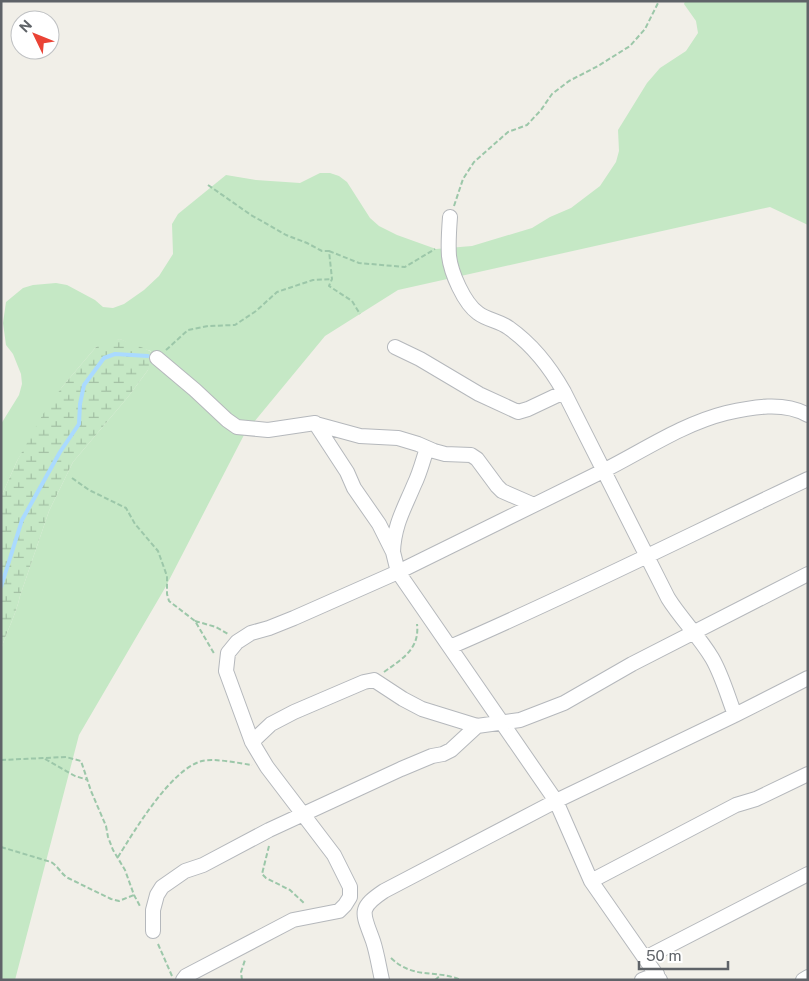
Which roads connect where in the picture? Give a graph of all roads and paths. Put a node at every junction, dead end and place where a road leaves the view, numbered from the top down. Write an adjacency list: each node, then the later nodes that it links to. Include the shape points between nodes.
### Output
1 (658, 1): 3 (path, via 645,29 630,46 569,81 552,94 526,125 508,132 474,162 463,179)
2 (208, 185): 5 (path, via 286,235 322,252)
3 (450, 217): 10 (street, via 449,256 461,292 470,306 479,314 508,327 530,346 551,369)
4 (436, 249): 5 (path, via 405,267 358,263)
5 (329, 251): 6 (path)
6 (332, 278): 7 (path, via 329,286 352,301); 9 (path, via 313,280 277,292 235,325 188,330)
7 (360, 314)
8 (395, 347): 10 (street, via 478,394 518,412)
9 (157, 358): 12 (street, via 237,427 268,430)
10 (564, 392): 14 (street)
11 (808, 415): 14 (street, via 799,410 776,407 755,407 724,414 686,428)
12 (316, 424): 13 (street, via 360,436 398,438); 18 (street)
13 (427, 448): 17 (street, via 445,454 474,456 502,491); 18 (street, via 397,525)
14 (604, 470): 17 (street); 19 (street)
15 (72, 478): 22 (path, via 126,508 158,551 167,576 169,600)
16 (808, 479): 19 (street)
17 (534, 504): 20 (street)
18 (393, 552): 20 (street)
19 (647, 557): 24 (street, via 679,615); 26 (street)
20 (398, 572): 25 (street, via 294,618 251,633); 26 (street)
21 (808, 574): 24 (street)
22 (195, 621): 25 (path, via 216,627); 27 (path)
23 (417, 622): 29 (path, via 416,642 410,651)
24 (694, 632): 30 (street, via 713,659); 31 (street, via 564,703 520,720)
25 (237, 642): 27 (street, via 228,653)
26 (450, 647): 31 (street)
27 (226, 671): 33 (street)
28 (808, 678): 30 (street)
29 (374, 680): 32 (street, via 422,709); 33 (street, via 294,712 271,724)
30 (735, 715): 39 (street)
31 (500, 723): 32 (street); 39 (street)
32 (477, 726): 40 (street, via 452,750 401,769)
33 (252, 742): 36 (street)
34 (44, 758): 35 (path); 38 (path); 38 (path, via 66,757 81,761)
35 (1, 760)
36 (267, 767): 40 (street); 43 (path, via 205,760 192,764 180,773 144,816)
37 (808, 774): 45 (street, via 736,805)
38 (88, 780): 43 (path)
39 (556, 801): 45 (street); 46 (street)
40 (304, 814): 41 (street); 48 (street, via 334,855 350,887)
41 (276, 827): 49 (path, via 262,874 290,890); 51 (street, via 185,871 162,887 153,910)
42 (1, 847): 47 (path, via 51,862 63,875 111,899)
43 (118, 858): 47 (path)
44 (808, 874): 53 (street)
45 (591, 881): 53 (street)
46 (384, 891): 48 (street); 50 (street, via 371,900 365,909)
47 (134, 896): 51 (path)
48 (348, 898): 49 (street, via 339,911); 50 (street)
49 (315, 915): 58 (street, via 293,920)
50 (364, 920): 52 (street)
51 (153, 931): 57 (path)
52 (373, 942): 54 (path, via 406,969); 59 (street)
53 (645, 958): 55 (street)
54 (441, 975): 60 (path); 61 (path)
55 (658, 977): 62 (street)
56 (808, 977): 63 (street)
57 (174, 980)
58 (183, 980)
59 (382, 980)
60 (435, 980)
61 (461, 980)
62 (642, 980)
63 (803, 980)

